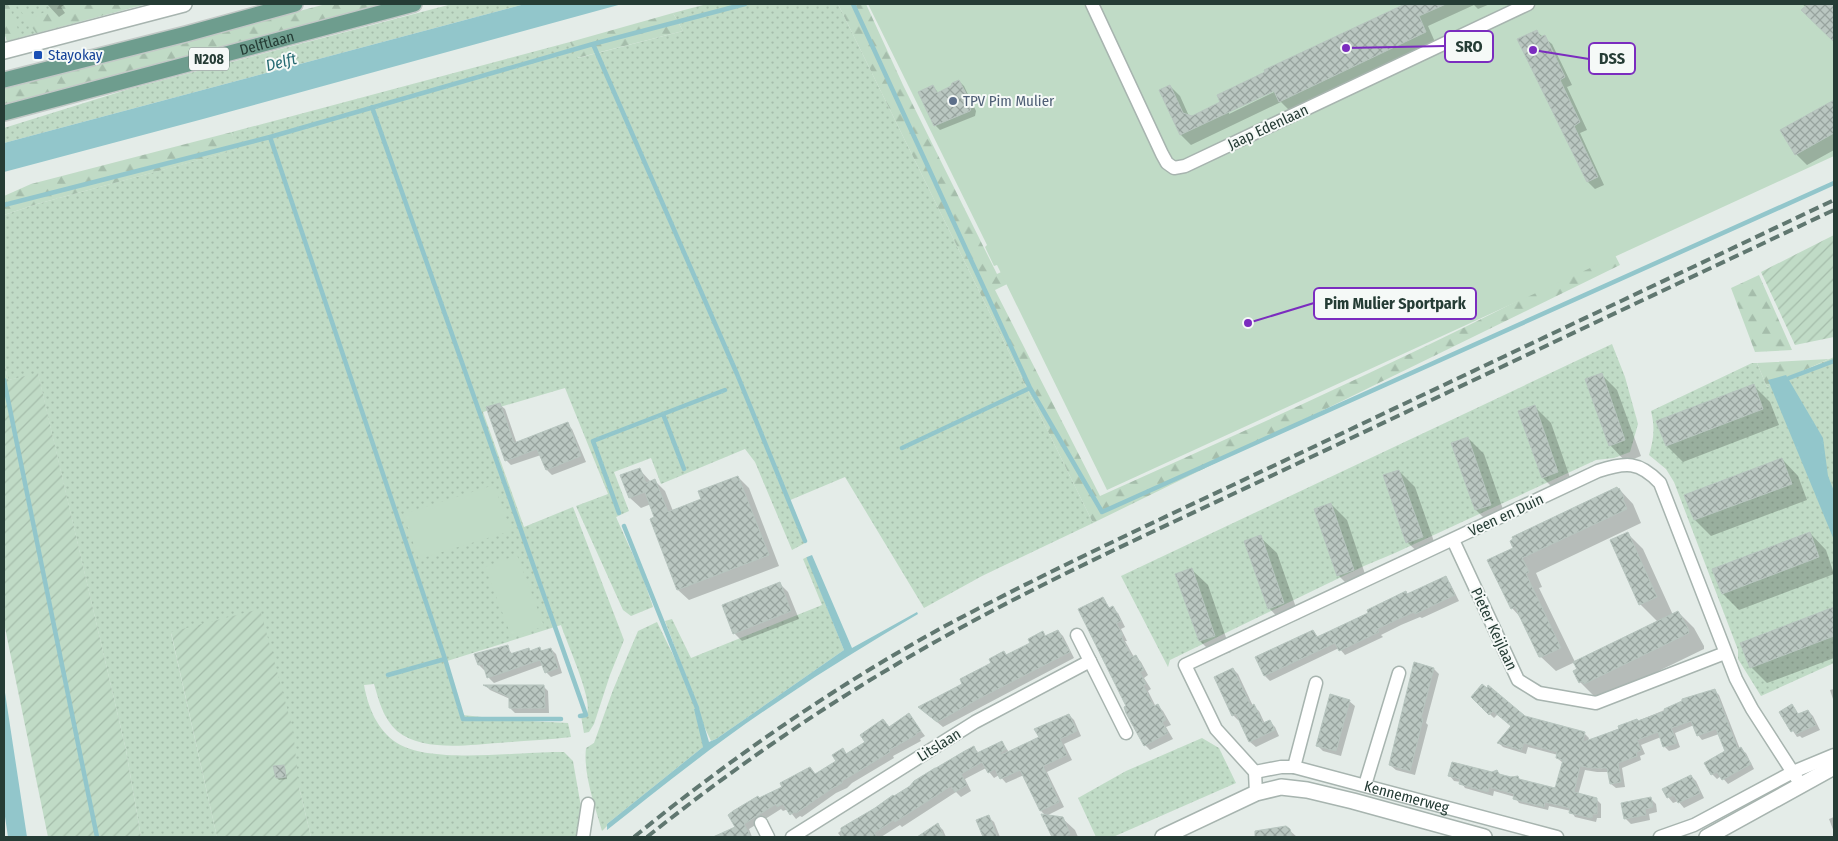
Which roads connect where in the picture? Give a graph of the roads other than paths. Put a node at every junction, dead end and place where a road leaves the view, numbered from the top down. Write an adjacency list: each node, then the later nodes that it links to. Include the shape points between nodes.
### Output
1 (184, 4): 6 (street)
2 (295, 4): 7 (main road, Delftlaan / N208)
3 (414, 4): 8 (main road, Delftlaan / N208)
4 (1092, 4): 5 (street, Jaap Edenlaan, via 1162,154 1174,168 1185,166)
5 (1528, 4)
6 (4, 51)
7 (4, 80)
8 (4, 112)
9 (1453, 540): 11 (street, Pieter Keijlaan, via 1518,680 1540,693 1596,703); 11 (street, Veen en Duin, via 1598,471 1634,464 1660,483); 19 (street, Veen en Duin, via 1185,665 1216,729)
10 (1077, 635): 12 (street)
11 (1725, 653): 20 (street, Veen en Duin, via 1752,709)
12 (1090, 660): 15 (street); 29 (street, Litslaan, via 975,722)
13 (1400, 673): 21 (street)
14 (1316, 683): 17 (street)
15 (1126, 733)
16 (1834, 755): 20 (street)
17 (1294, 767): 19 (street, Kennemerweg); 21 (street, Kennemerweg)
18 (1834, 767): 20 (street)
19 (1255, 772): 22 (street)
20 (1797, 779): 26 (street); 33 (street)
21 (1365, 785): 32 (street, Kennemerweg)
22 (1256, 794): 25 (street); 31 (street, Kennemerweg, via 1281,787 1307,790)
23 (588, 804): 27 (street)
24 (761, 823): 28 (street)
25 (1179, 834): 30 (street)
26 (1712, 836)
27 (583, 837)
28 (768, 837)
29 (792, 837)
30 (1162, 837)
31 (1484, 837)
32 (1557, 837)
33 (1660, 837)

